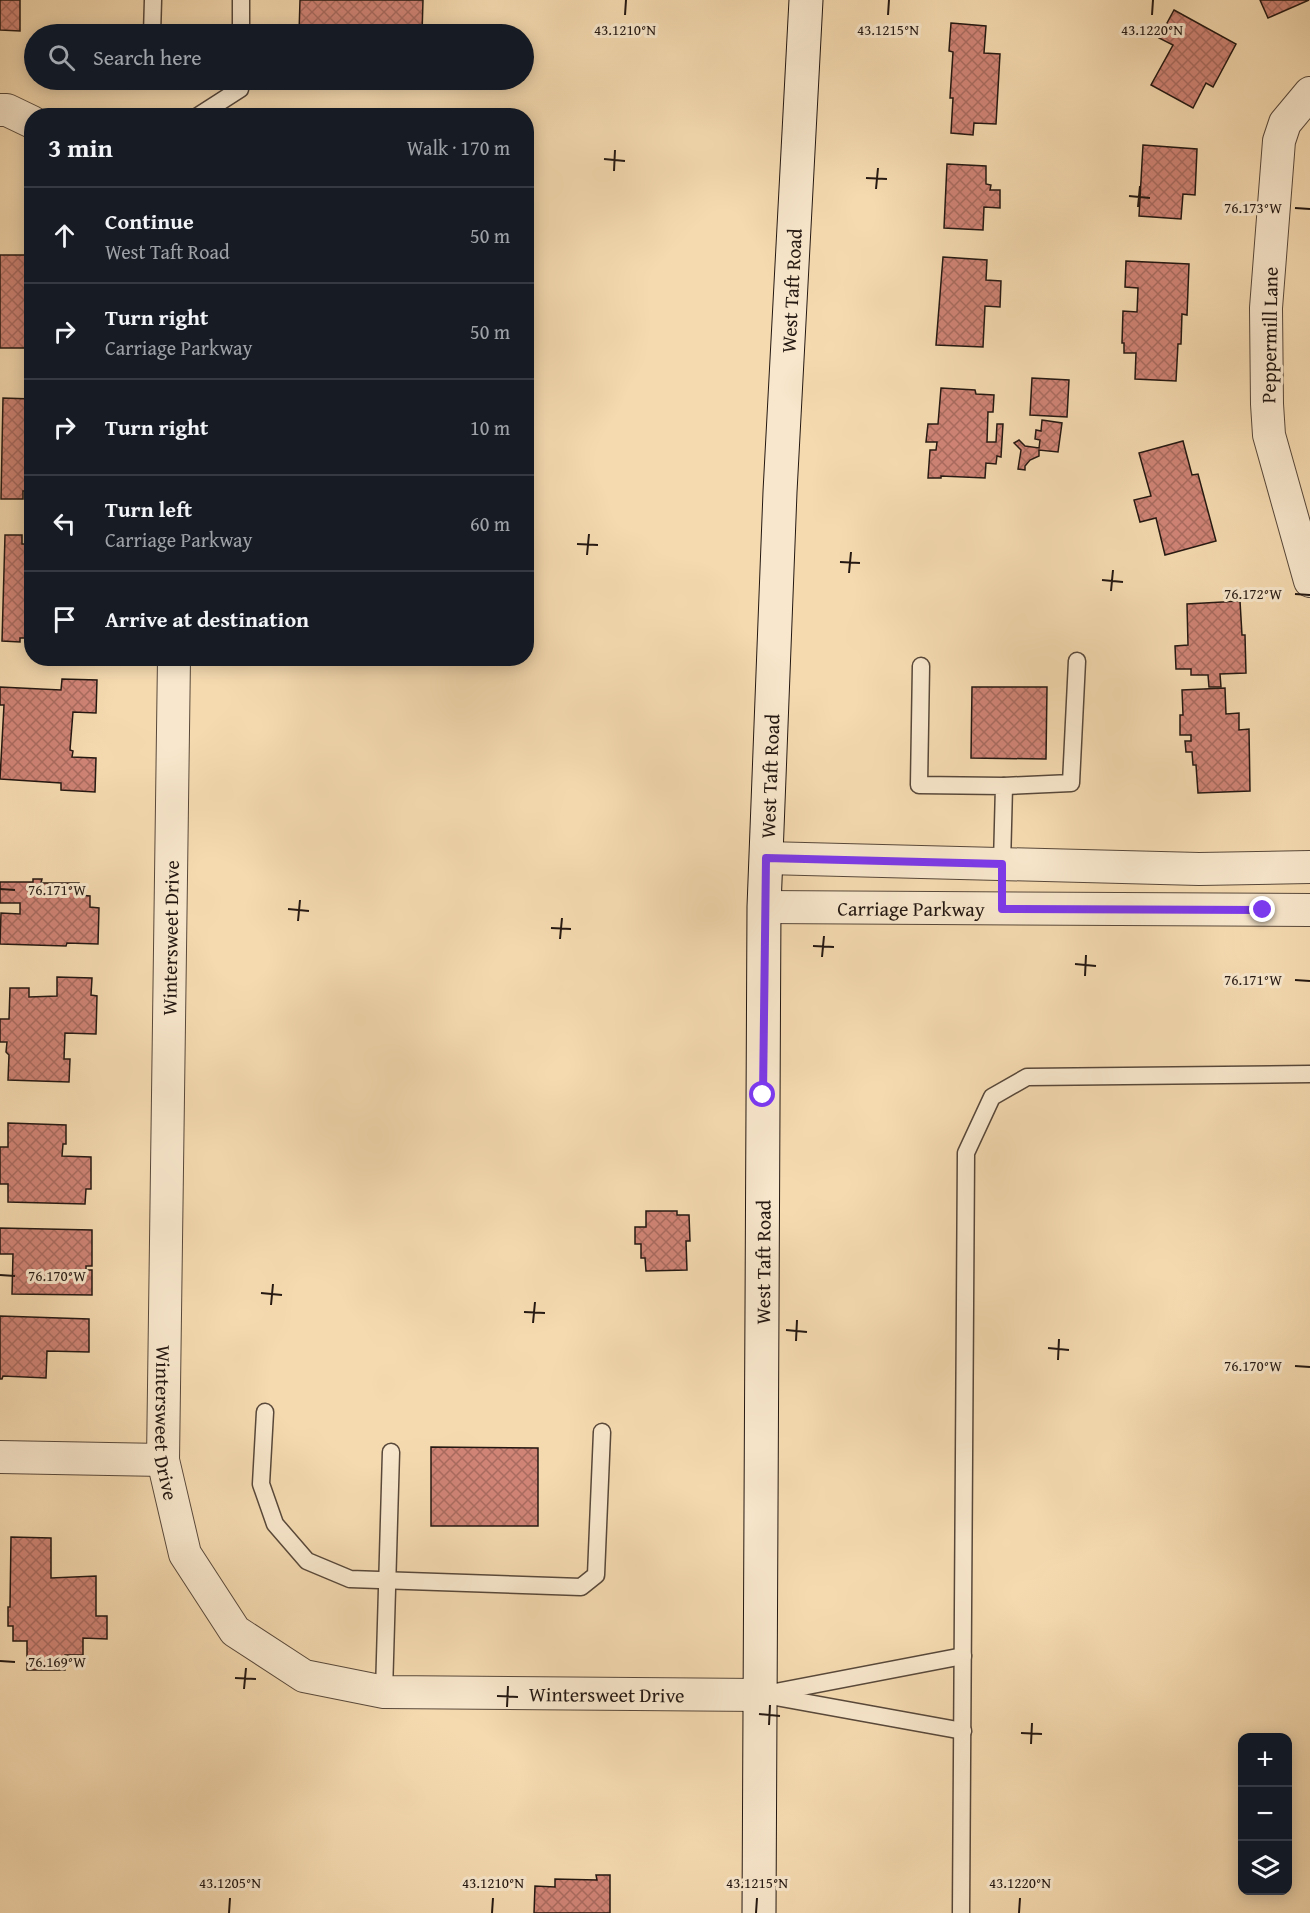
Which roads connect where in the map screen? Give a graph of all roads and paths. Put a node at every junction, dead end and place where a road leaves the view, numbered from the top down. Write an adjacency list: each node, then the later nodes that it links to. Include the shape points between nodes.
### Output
1 (153, 0): 4 (lane)
2 (241, 0): 5 (lane)
3 (806, 0): 16 (main road, West Taft Road, via 780,492)
4 (152, 24)
5 (241, 24)
6 (238, 90): 8 (lane)
7 (1310, 93): 11 (street, Peppermill Lane, via 1286,123 1279,141 1266,308 1269,435)
8 (210, 108)
9 (0, 110): 10 (street)
10 (24, 118)
11 (1310, 581)
12 (1077, 661): 15 (lane, via 1071,783)
13 (174, 666): 27 (street, Wintersweet Drive)
14 (921, 666): 15 (lane, via 919,785)
15 (1004, 786): 17 (lane)
16 (766, 858): 17 (street); 19 (main road, West Taft Road)
17 (1002, 864): 18 (street, via 1199,869); 20 (street)
18 (1310, 867)
19 (764, 907): 20 (street, Carriage Parkway); 31 (main road, West Taft Road)
20 (1002, 909): 21 (street, Carriage Parkway)
21 (1310, 910)
22 (1310, 1074): 29 (lane, via 1028,1077 992,1097 966,1153)
23 (265, 1412): 28 (lane, via 261,1484 275,1524 308,1562 350,1579)
24 (602, 1432): 28 (lane, via 596,1575 581,1587)
25 (391, 1452): 28 (lane)
26 (0, 1458): 27 (street)
27 (163, 1460): 30 (street, Wintersweet Drive, via 185,1554 235,1630 304,1676)
28 (387, 1580): 30 (lane)
29 (963, 1656): 31 (lane); 32 (lane)
30 (384, 1692): 31 (street, Wintersweet Drive)
31 (760, 1695): 32 (lane); 33 (main road, West Taft Road)
32 (963, 1731): 34 (lane)
33 (759, 1913)
34 (961, 1913)

